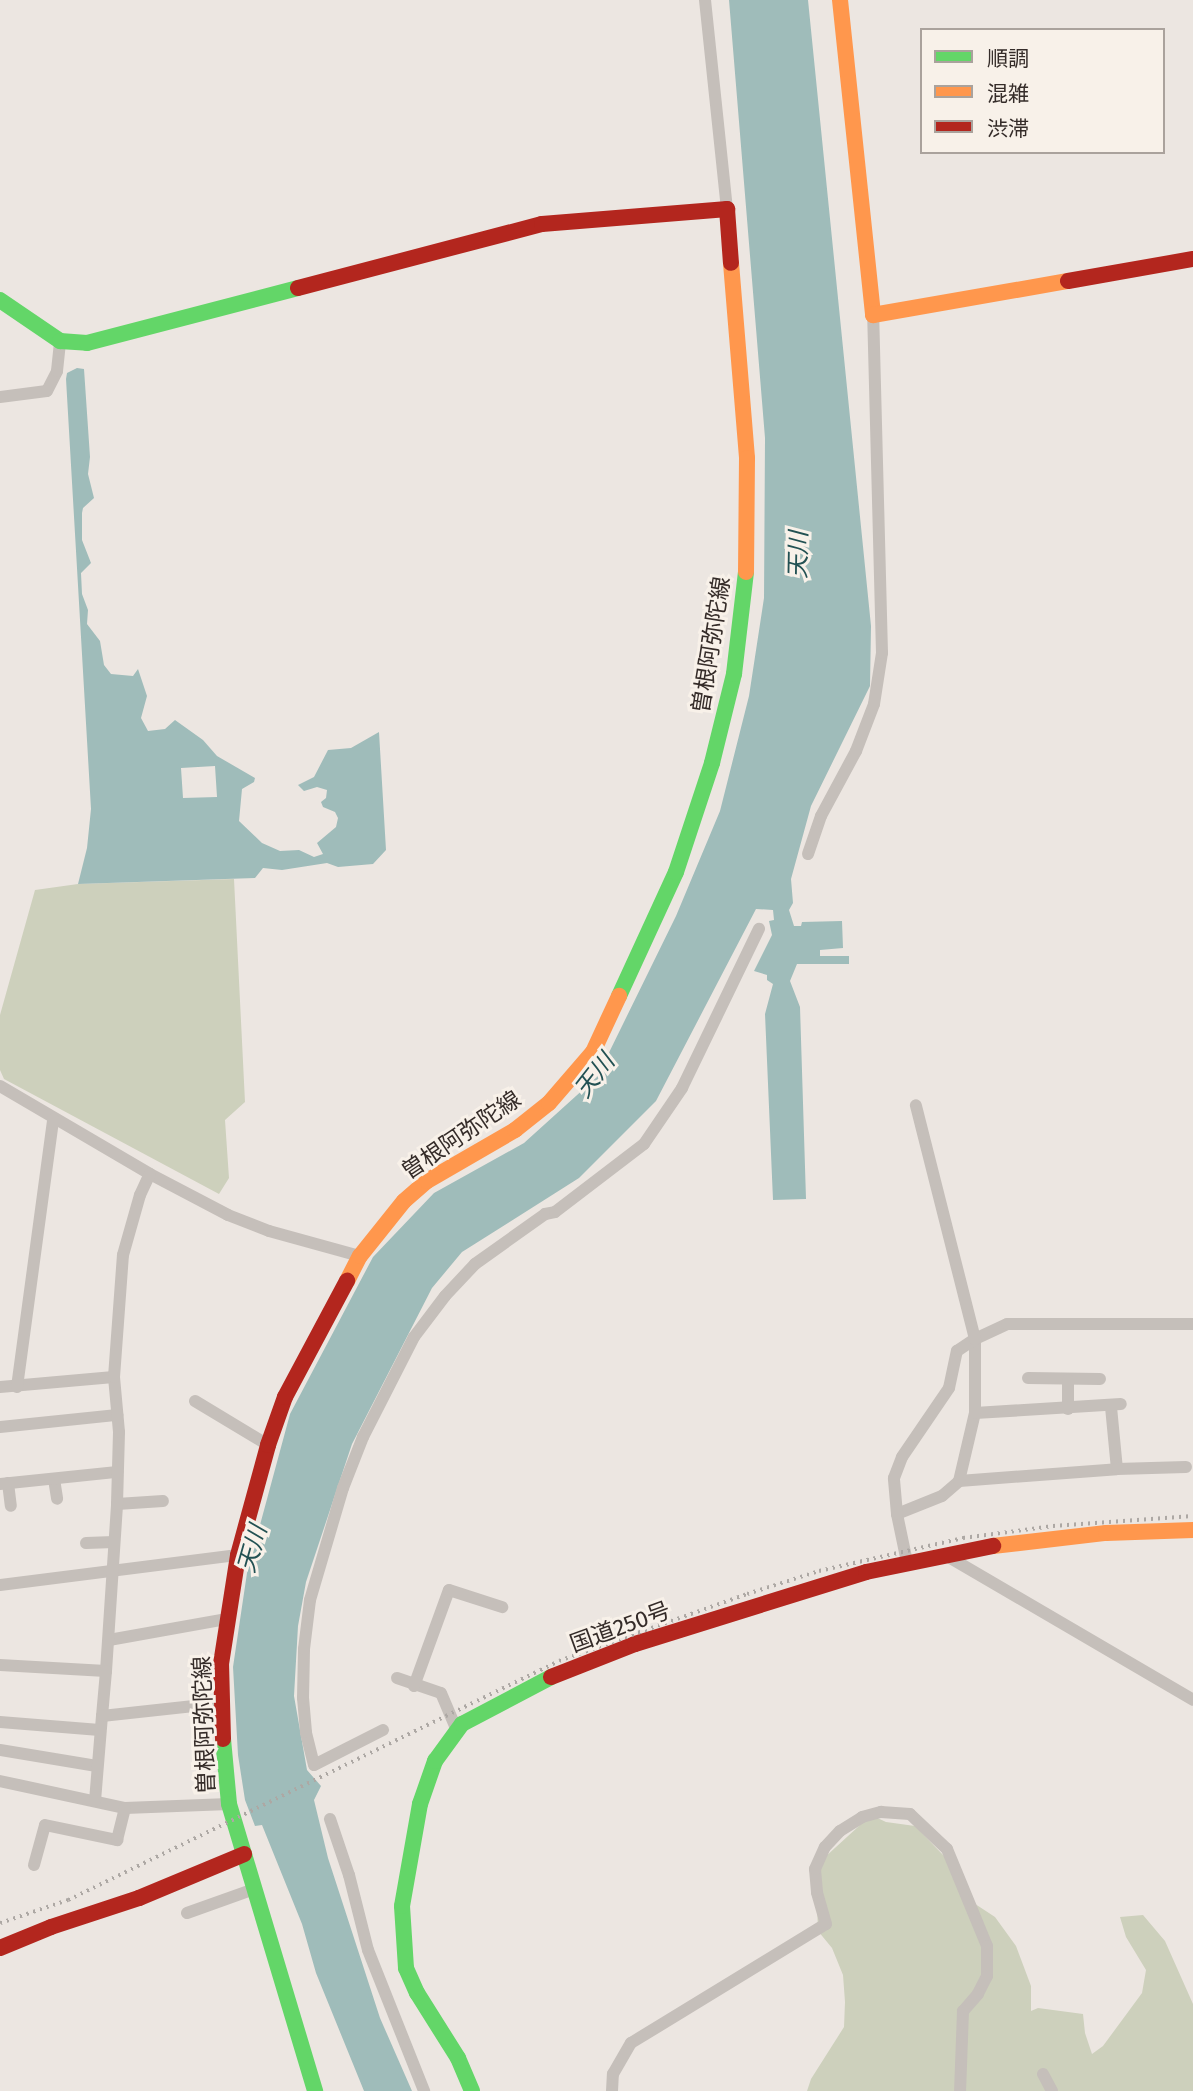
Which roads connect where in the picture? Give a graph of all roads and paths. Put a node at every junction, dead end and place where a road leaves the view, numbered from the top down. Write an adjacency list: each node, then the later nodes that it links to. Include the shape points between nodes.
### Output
1 (705, 0): 3 (street)
2 (840, 0): 6 (main road)
3 (727, 209): 7 (main road, via 542,224 87,343); 15 (main road, 曽根阿弥陀線, via 747,458 746,580 734,674 712,763 676,872 593,1052 549,1102 515,1130 428,1181 404,1201)
4 (1193, 259): 6 (main road)
5 (0, 300): 7 (main road)
6 (873, 315): 9 (street, via 882,653 874,704)
7 (60, 341): 8 (street, via 57,370 47,391)
8 (0, 397)
9 (808, 854)
10 (758, 929): 61 (street, via 682,1088 644,1144 555,1212 545,1214 475,1264 414,1337 363,1437 310,1600 303,1698 314,1765)
11 (1, 1091): 13 (street)
12 (916, 1105): 17 (street)
13 (53, 1119): 14 (street); 23 (street)
14 (150, 1174): 15 (street, via 228,1215); 18 (street, via 123,1255)
15 (360, 1256): 29 (main road, 曽根阿弥陀線, via 302,1361)
16 (1193, 1324): 17 (street, via 1007,1324)
17 (975, 1339): 26 (street); 40 (street, via 957,1351 949,1388 902,1457 894,1478)
18 (114, 1377): 23 (street); 27 (street)
19 (1028, 1378): 21 (street)
20 (1100, 1379): 21 (street)
21 (1068, 1380): 25 (street)
22 (0, 1387): 23 (street)
23 (17, 1387)
24 (195, 1401): 29 (street)
25 (1068, 1409): 26 (street); 31 (street, via 1116,1405)
26 (975, 1413): 34 (street)
27 (117, 1415): 28 (street); 32 (street)
28 (0, 1427)
29 (268, 1445): 45 (main road, 曽根阿弥陀線)
30 (1186, 1468): 31 (street)
31 (1117, 1469): 34 (street)
32 (117, 1472): 33 (street); 38 (street)
33 (54, 1479): 35 (street); 36 (street)
34 (959, 1481): 40 (street, via 942,1496)
35 (4, 1484): 39 (street)
36 (57, 1499)
37 (163, 1501): 38 (street)
38 (117, 1504): 42 (street)
39 (11, 1506)
40 (897, 1514): 46 (street)
41 (1193, 1530): 44 (main road, 国道250号, via 1106,1533)
42 (114, 1542): 43 (street); 47 (street)
43 (86, 1543)
44 (944, 1554): 46 (main road, 国道250号); 56 (street)
45 (238, 1555): 47 (street); 50 (main road, 曽根阿弥陀線)
46 (907, 1562): 62 (main road, 国道250号, via 635,1644 549,1678 476,1714)
47 (111, 1573): 48 (street); 51 (street)
48 (0, 1585)
49 (502, 1607): 55 (street, via 449,1590)
50 (227, 1619): 51 (street); 57 (main road, 曽根阿弥陀線)
51 (109, 1640): 53 (street)
52 (0, 1667): 53 (street)
53 (106, 1671): 58 (street)
54 (397, 1678): 55 (street)
55 (414, 1686): 62 (street, via 441,1693)
56 (1193, 1700)
57 (221, 1703): 58 (street); 67 (main road, 曽根阿弥陀線)
58 (102, 1716): 60 (street)
59 (0, 1722): 60 (street)
60 (100, 1730): 64 (street)
61 (383, 1730)
62 (456, 1730): 78 (main road, 国道250号, via 435,1761 420,1804 402,1906 402,1942 417,1993)
63 (0, 1750): 64 (street)
64 (97, 1766): 66 (street)
65 (0, 1781): 66 (street)
66 (95, 1801): 68 (street)
67 (229, 1804): 68 (street); 70 (main road, 曽根阿弥陀線)
68 (124, 1808): 71 (street, via 117,1840 45,1825)
69 (330, 1819): 77 (street, via 368,1950)
70 (244, 1854): 72 (main road, 曽根阿弥陀線); 74 (main road)
71 (34, 1865)
72 (254, 1889): 73 (street); 76 (main road, 曽根阿弥陀線)
73 (187, 1913)
74 (0, 1948)
75 (1043, 2074): 81 (street)
76 (315, 2091)
77 (424, 2091)
78 (472, 2091)
79 (612, 2091): 80 (street, via 613,2074 631,2043 826,1924 815,1870 825,1847 862,1816 881,1812 910,1814 947,1849 987,1945 987,1976 963,2011)
80 (960, 2091)
81 (1052, 2091)

